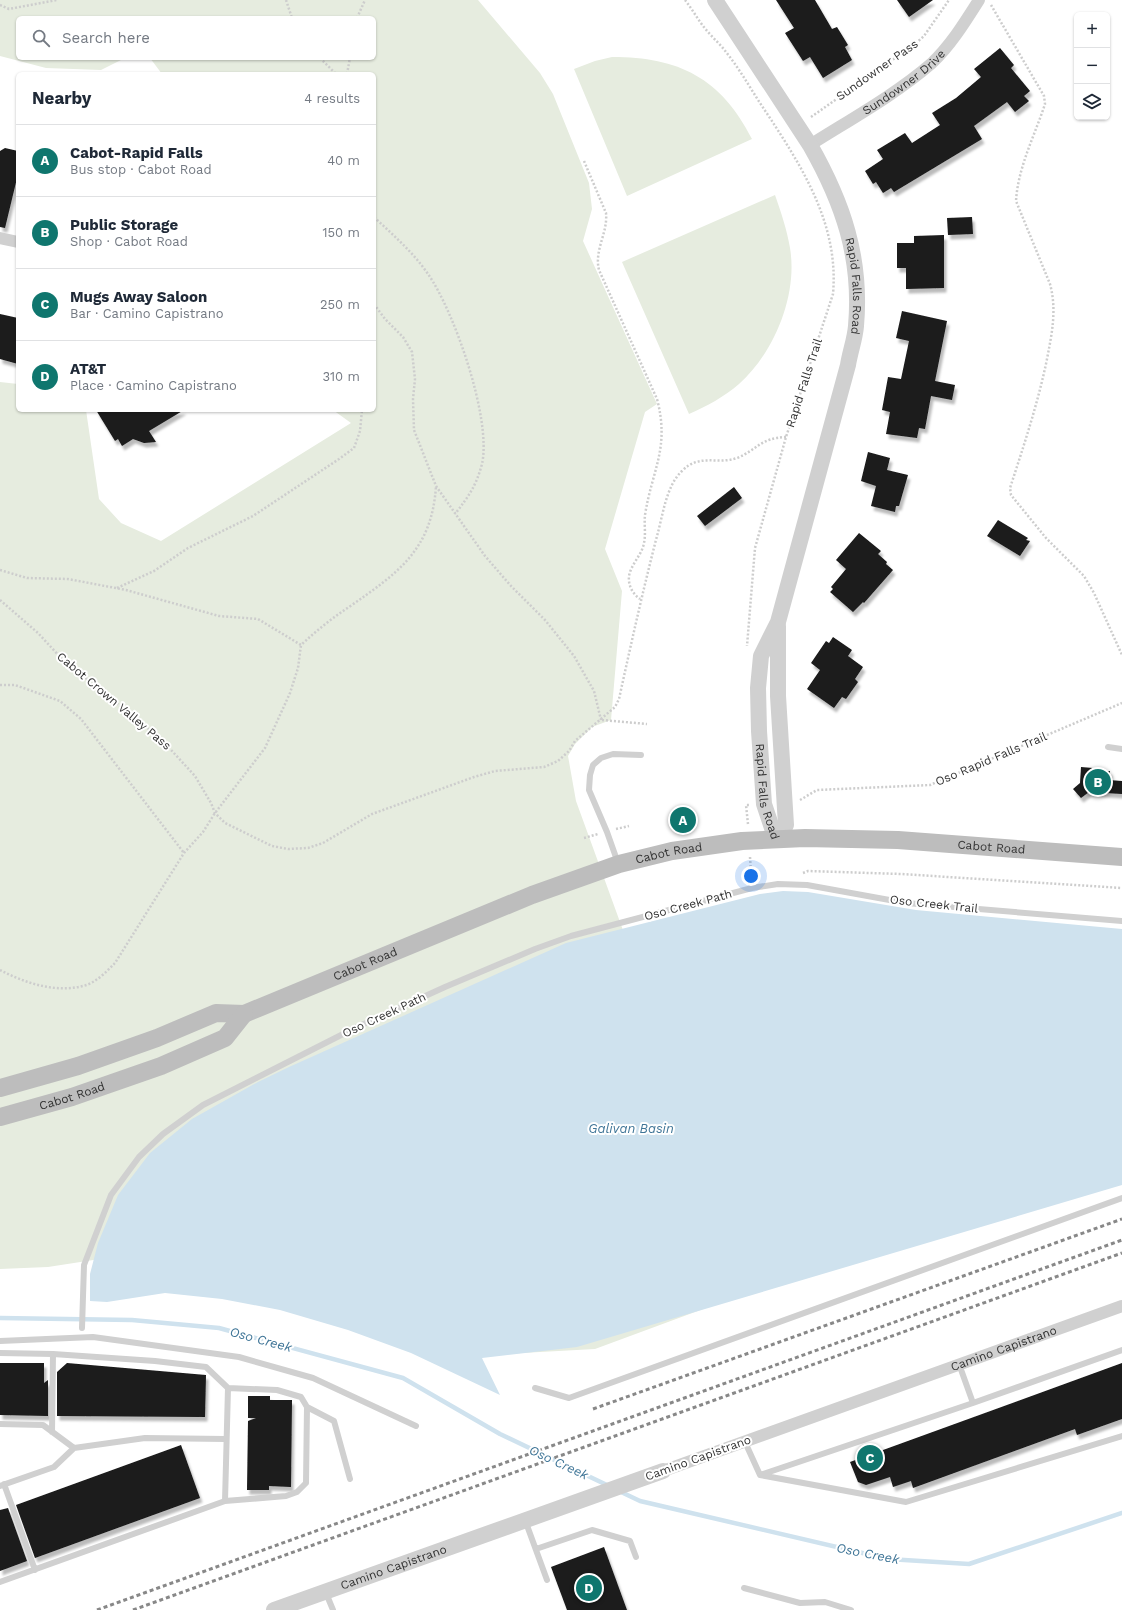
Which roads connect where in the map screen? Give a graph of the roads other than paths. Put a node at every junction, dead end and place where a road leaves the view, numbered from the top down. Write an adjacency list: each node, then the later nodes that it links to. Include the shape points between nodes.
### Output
1 (715, 0): 3 (street, Rapid Falls Road)
2 (979, 0): 3 (street, Sundowner Drive, via 956,36 932,63 900,88)
3 (810, 145): 6 (street, Rapid Falls Road, via 836,196 851,243 855,270 856,327)
4 (0, 238): 5 (street)
5 (16, 242)
6 (778, 622): 10 (street, Rapid Falls Road, via 778,696 786,825); 10 (street, Rapid Falls Road, via 761,656 758,688 764,804)
7 (1108, 747): 8 (lane)
8 (1122, 749)
9 (641, 755): 12 (lane, via 613,754 601,758 593,765 590,775 589,790)
10 (776, 840): 11 (main road, Cabot Road, via 893,840); 12 (main road, Cabot Road, via 742,841 672,851)
11 (1122, 857)
12 (619, 864): 15 (main road, Cabot Road, via 532,895)
13 (752, 885): 14 (lane, Oso Creek Trail, via 807,884 906,903); 20 (lane, Oso Creek Path, via 571,936 535,949 355,1028 203,1105 163,1134 139,1157 112,1195 84,1265)
14 (1122, 921)
15 (244, 1014): 16 (main road, Cabot Road, via 216,1013 157,1038 78,1066); 17 (main road, Cabot Road, via 225,1038 168,1063 72,1097)
16 (0, 1088)
17 (0, 1117)
18 (1122, 1198): 27 (lane, via 569,1398)
19 (1122, 1306): 25 (street, Camino Capistrano)
20 (82, 1333): 21 (lane); 31 (lane, via 239,1357 314,1378)
21 (0, 1341)
22 (1122, 1350): 28 (lane)
23 (0, 1353): 24 (lane)
24 (53, 1354): 26 (lane, via 206,1367); 32 (lane)
25 (959, 1364): 28 (lane); 35 (street, Camino Capistrano)
26 (228, 1388): 29 (lane, via 277,1390 301,1397); 34 (lane)
27 (535, 1388)
28 (973, 1403): 38 (lane)
29 (307, 1407): 39 (lane, via 334,1421); 41 (lane, via 306,1483 297,1492 286,1496)
30 (0, 1424): 32 (lane, via 42,1425)
31 (416, 1426)
32 (52, 1432): 36 (lane)
33 (1122, 1436): 38 (lane, via 906,1502)
34 (225, 1439): 36 (lane, via 145,1438); 41 (lane)
35 (745, 1442): 37 (street, Camino Capistrano); 38 (lane)
36 (74, 1448): 40 (lane, via 54,1467)
37 (664, 1471): 42 (street, Camino Capistrano)
38 (760, 1475)
39 (350, 1479)
40 (2, 1485): 45 (lane)
41 (225, 1501): 45 (lane)
42 (525, 1520): 43 (lane); 49 (street, Camino Capistrano)
43 (536, 1549): 44 (lane, via 592,1530 630,1541); 46 (lane)
44 (636, 1557)
45 (35, 1570): 47 (lane)
46 (547, 1580)
47 (0, 1582)
48 (744, 1588): 52 (lane, via 800,1603 826,1602)
49 (326, 1592): 50 (street, Camino Capistrano); 51 (lane)
50 (274, 1610)
51 (333, 1610)
52 (851, 1610)

